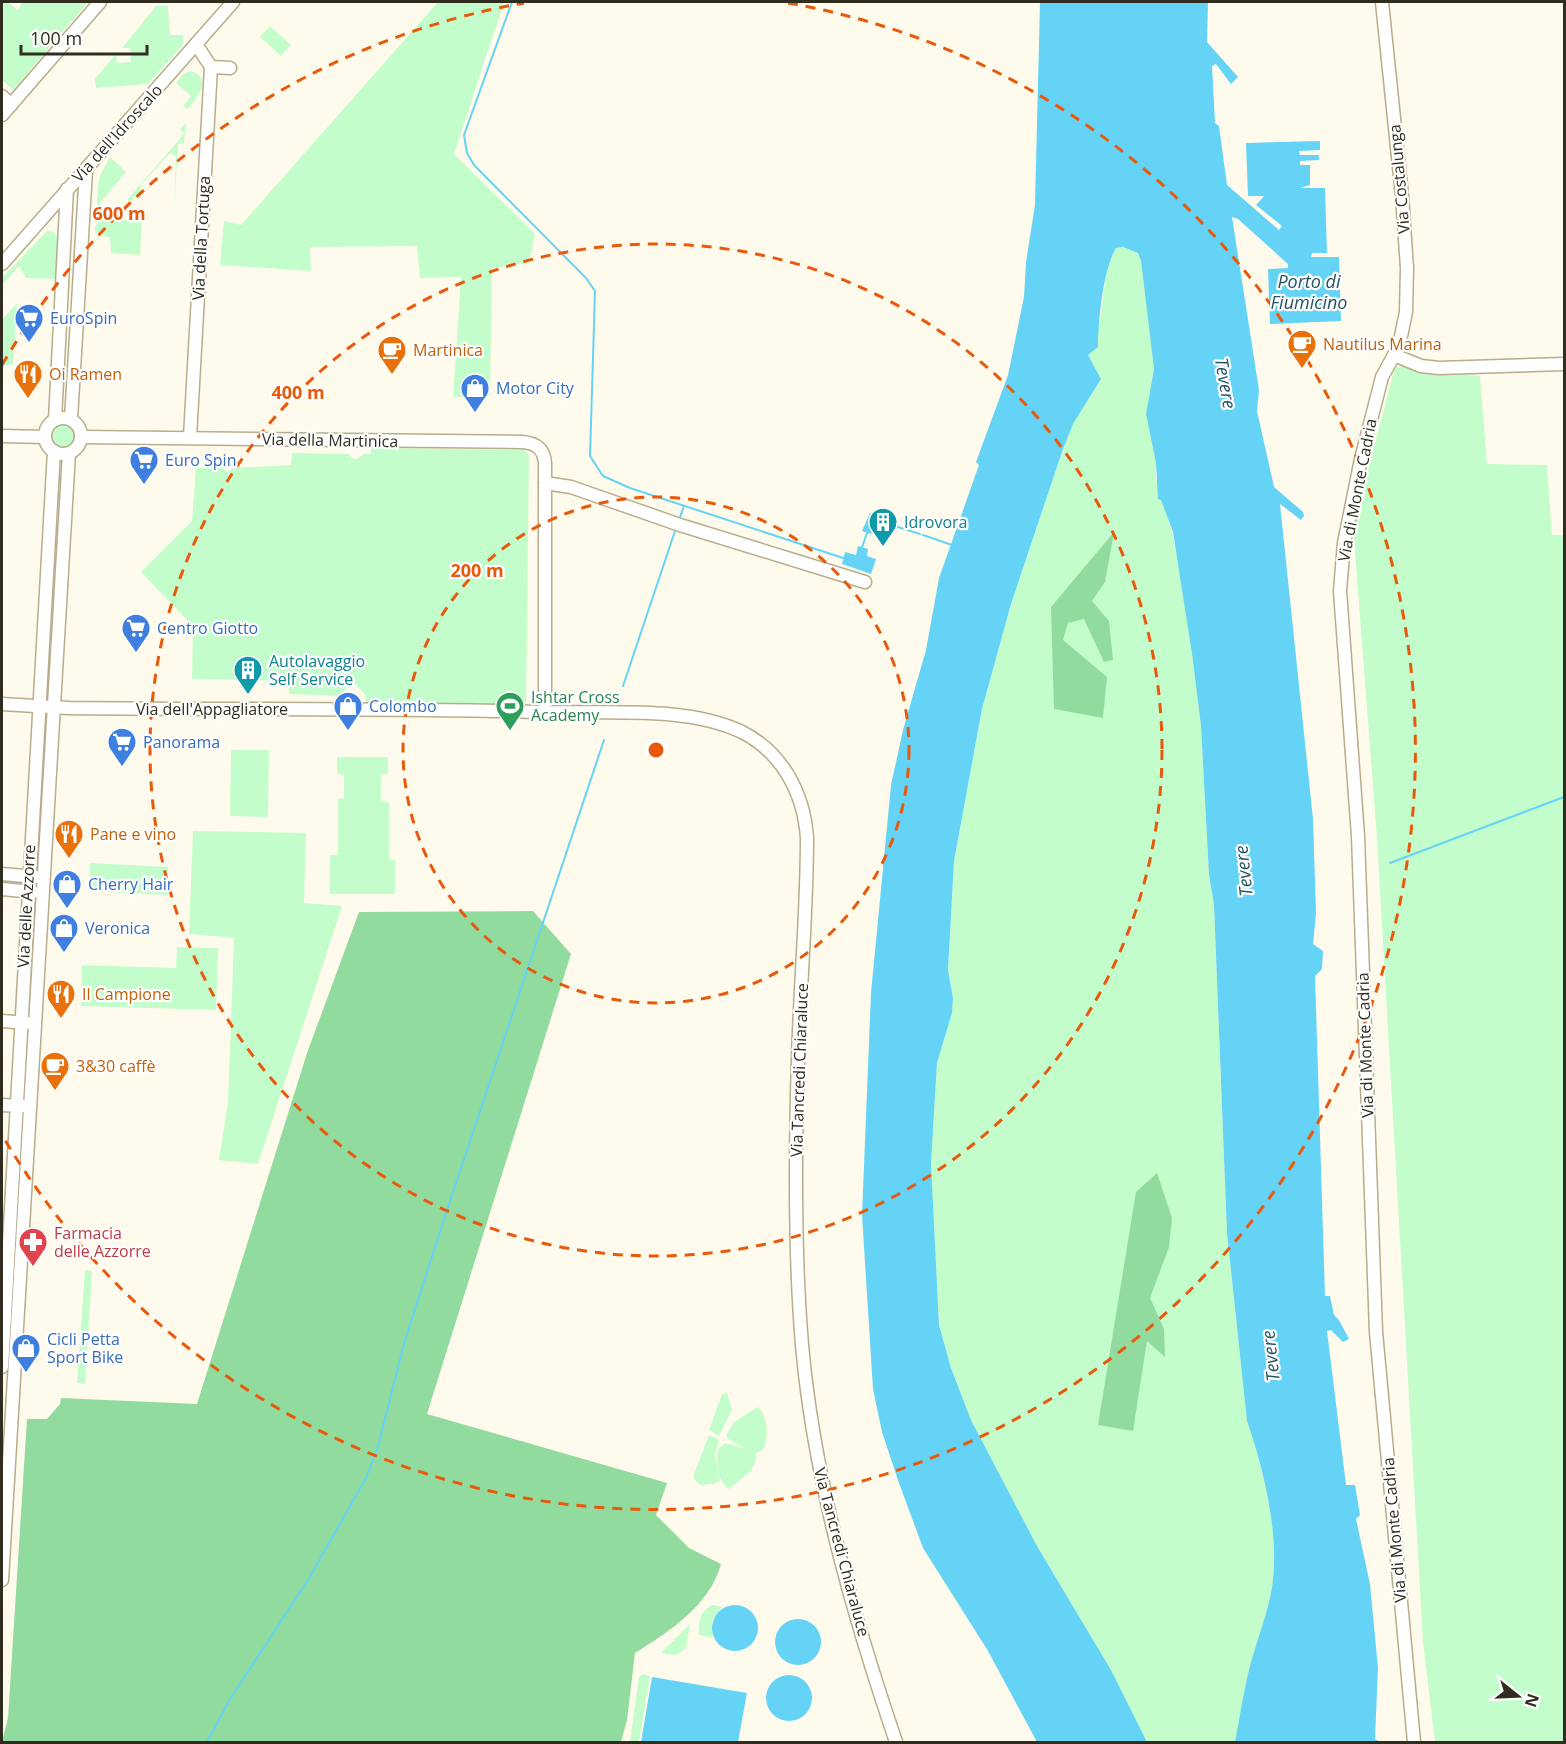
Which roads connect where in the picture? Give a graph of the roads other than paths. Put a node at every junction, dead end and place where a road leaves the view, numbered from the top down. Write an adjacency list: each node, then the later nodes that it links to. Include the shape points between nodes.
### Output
1 (100, 2): 7 (street)
2 (233, 2): 4 (street, Via dell'Idroscalo)
3 (1382, 2): 16 (street, Via Costalunga, via 1407,268 1406,318)
4 (196, 44): 5 (street); 9 (street, Via dell'Idroscalo)
5 (211, 67): 6 (street); 23 (street, Via della Tortuga)
6 (230, 69)
7 (6, 100): 8 (street)
8 (2, 115)
9 (86, 170): 10 (street, Via dell'Idroscalo); 12 (street)
10 (67, 189): 11 (street); 13 (street, Via dell'Idroscalo)
11 (65, 237): 12 (street); 14 (street)
12 (82, 237): 15 (street)
13 (2, 264)
14 (60, 327): 15 (street); 19 (street)
15 (76, 328): 18 (street)
16 (1394, 355): 17 (street, via 1438,368); 57 (street, Via di Monte Cadria, via 1381,383 1354,487 1340,591 1358,836 1377,1343)
17 (1564, 364)
18 (71, 419): 19 (street); 22 (street, via 78,425)
19 (55, 420): 21 (street)
20 (2, 436): 21 (street)
21 (45, 437): 24 (street)
22 (81, 437): 23 (street, Via della Martinica); 25 (street, via 78,447)
23 (190, 437): 26 (street, Via della Martinica, via 530,442 544,456)
24 (54, 451): 25 (street); 27 (street, Via delle Azzorre)
25 (69, 453): 28 (street, Via delle Azzorre)
26 (545, 483): 29 (street, via 571,487); 36 (street, Via della Martinica)
27 (49, 525): 28 (street); 30 (street, Via delle Azzorre)
28 (64, 526): 31 (street, Via delle Azzorre)
29 (865, 582)
30 (44, 608): 31 (street); 33 (street, Via delle Azzorre)
31 (59, 609): 34 (street, Via delle Azzorre)
32 (2, 704): 33 (street, Via dell'Appagliatore)
33 (38, 706): 34 (street, Via dell'Appagliatore); 38 (street, Via delle Azzorre)
34 (53, 707): 35 (street, Via dell'Appagliatore); 39 (street, Via delle Azzorre)
35 (423, 710): 36 (street, Via Tancredi Chiaraluce)
36 (545, 712): 56 (street, Via Tancredi Chiaraluce, via 666,715 716,722 744,733 764,747 785,769 797,790 807,838 796,1164 803,1353 832,1522)
37 (2, 874): 38 (street)
38 (28, 876): 39 (street); 41 (street, Via delle Azzorre)
39 (43, 877): 42 (street, Via delle Azzorre)
40 (2, 889): 41 (street)
41 (27, 891): 42 (street); 44 (street, Via delle Azzorre)
42 (42, 892): 45 (street, Via delle Azzorre)
43 (2, 1021): 44 (street)
44 (20, 1023): 45 (street); 47 (street, Via delle Azzorre)
45 (34, 1023): 48 (street, Via delle Azzorre)
46 (2, 1105): 47 (street)
47 (15, 1106): 48 (street); 49 (street, Via delle Azzorre)
48 (30, 1106): 50 (street, Via delle Azzorre)
49 (7, 1172): 50 (street); 51 (street, Via delle Azzorre)
50 (26, 1173): 52 (street, Via delle Azzorre)
51 (4, 1260): 52 (street); 53 (street, Via delle Azzorre)
52 (21, 1261): 54 (street, Via delle Azzorre)
53 (2, 1367)
54 (6, 1419): 55 (street, Via delle Azzorre)
55 (2, 1580)
56 (896, 1743)
57 (1414, 1743)

